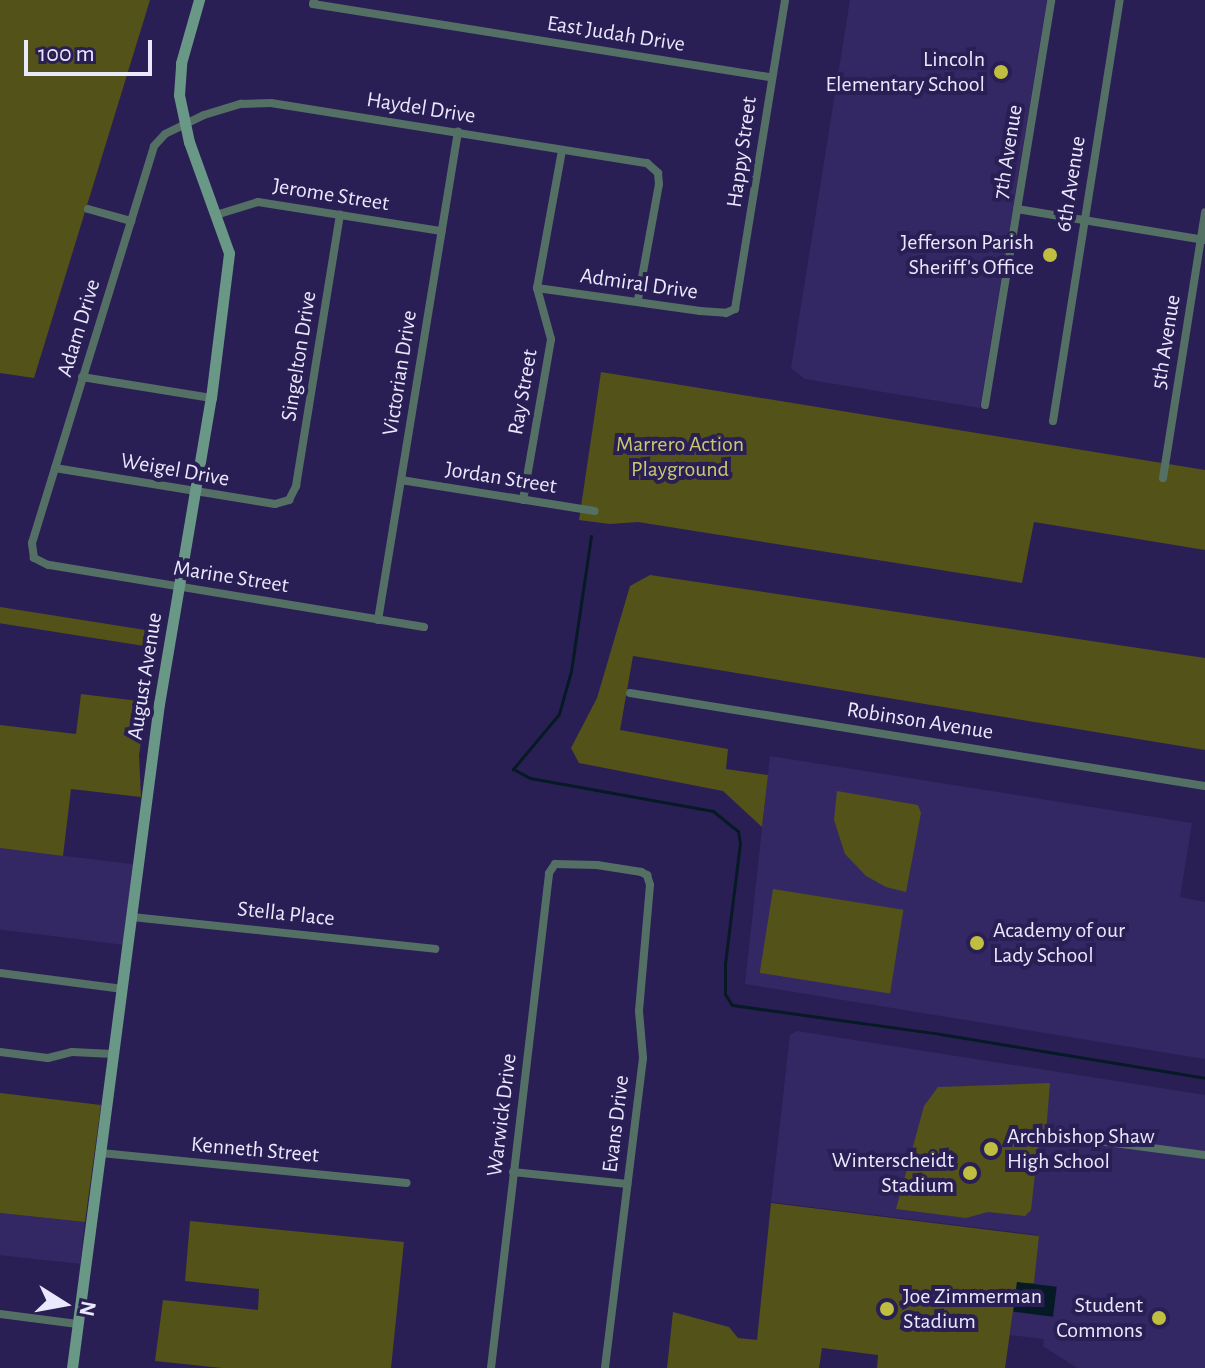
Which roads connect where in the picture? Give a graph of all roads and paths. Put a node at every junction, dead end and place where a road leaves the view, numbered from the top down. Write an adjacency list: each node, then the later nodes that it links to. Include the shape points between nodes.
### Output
1 (199, 0): 7 (street, August Avenue, via 181,63)
2 (785, 0): 6 (street, Happy Street)
3 (1051, 0): 11 (street, 7th Avenue)
4 (1120, 0): 15 (street, 6th Avenue)
5 (313, 2): 6 (street, East Judah Drive)
6 (771, 77): 21 (street, Happy Street)
7 (184, 123): 8 (street, Haydel Drive, via 241,104 271,103); 13 (street, August Avenue); 16 (street, Adam Drive, via 154,146)
8 (458, 132): 9 (street, Haydel Drive); 17 (street, Victorian Drive)
9 (562, 150): 19 (street, Ray Street); 20 (street, Haydel Drive, via 654,167 659,184)
10 (88, 209): 16 (street)
11 (1017, 209): 15 (street); 24 (street, 7th Avenue)
12 (1205, 212): 18 (street, 5th Avenue)
13 (216, 215): 14 (street, Jerome Street, via 258,202); 23 (street, August Avenue, via 229,253)
14 (340, 215): 17 (street, Jerome Street); 30 (street, Singelton Drive, via 296,486)
15 (1083, 219): 18 (street); 25 (street, 6th Avenue)
16 (131, 221): 22 (street, Adam Drive)
17 (442, 231): 28 (street, Victorian Drive)
18 (1203, 240): 27 (street, 5th Avenue)
19 (537, 288): 20 (street, Admiral Drive); 31 (street, Ray Street, via 551,339)
20 (638, 300): 21 (street, Admiral Drive, via 726,313)
21 (735, 309)
22 (82, 377): 23 (street); 26 (street, Adam Drive)
23 (211, 398): 29 (street, August Avenue)
24 (985, 405)
25 (1053, 421)
26 (55, 468): 29 (street, Weigel Drive); 33 (street, Adam Drive, via 32,543)
27 (1163, 478)
28 (401, 480): 31 (street, Jordan Street); 35 (street, Victorian Drive)
29 (194, 493): 30 (street, Weigel Drive, via 275,504); 34 (street, August Avenue)
30 (289, 500)
31 (523, 500): 32 (street, Jordan Street)
32 (595, 511)
33 (34, 558): 34 (street, Marine Street, via 48,565)
34 (179, 587): 35 (street, Marine Street); 40 (street, August Avenue)
35 (378, 620): 36 (street, Marine Street)
36 (424, 627)
37 (630, 693): 38 (street, Robinson Avenue)
38 (1205, 786)
39 (551, 867): 49 (street, Warwick Drive); 51 (street, Evans Drive, via 597,865 641,872 650,885 639,1011 643,1058)
40 (132, 917): 41 (street, Stella Place); 43 (street, August Avenue)
41 (435, 949)
42 (0, 973): 43 (street)
43 (123, 989): 45 (street, August Avenue)
44 (0, 1052): 45 (street, via 48,1058 72,1052)
45 (113, 1054): 47 (street, August Avenue)
46 (1084, 1139): 48 (street)
47 (101, 1153): 50 (street, Kenneth Street); 53 (street, August Avenue)
48 (1205, 1155)
49 (513, 1172): 51 (street); 55 (street, Warwick Drive)
50 (407, 1183)
51 (627, 1184): 56 (street, Evans Drive)
52 (0, 1314): 53 (street)
53 (77, 1324): 54 (street, August Avenue)
54 (72, 1368)
55 (491, 1368)
56 (605, 1368)

